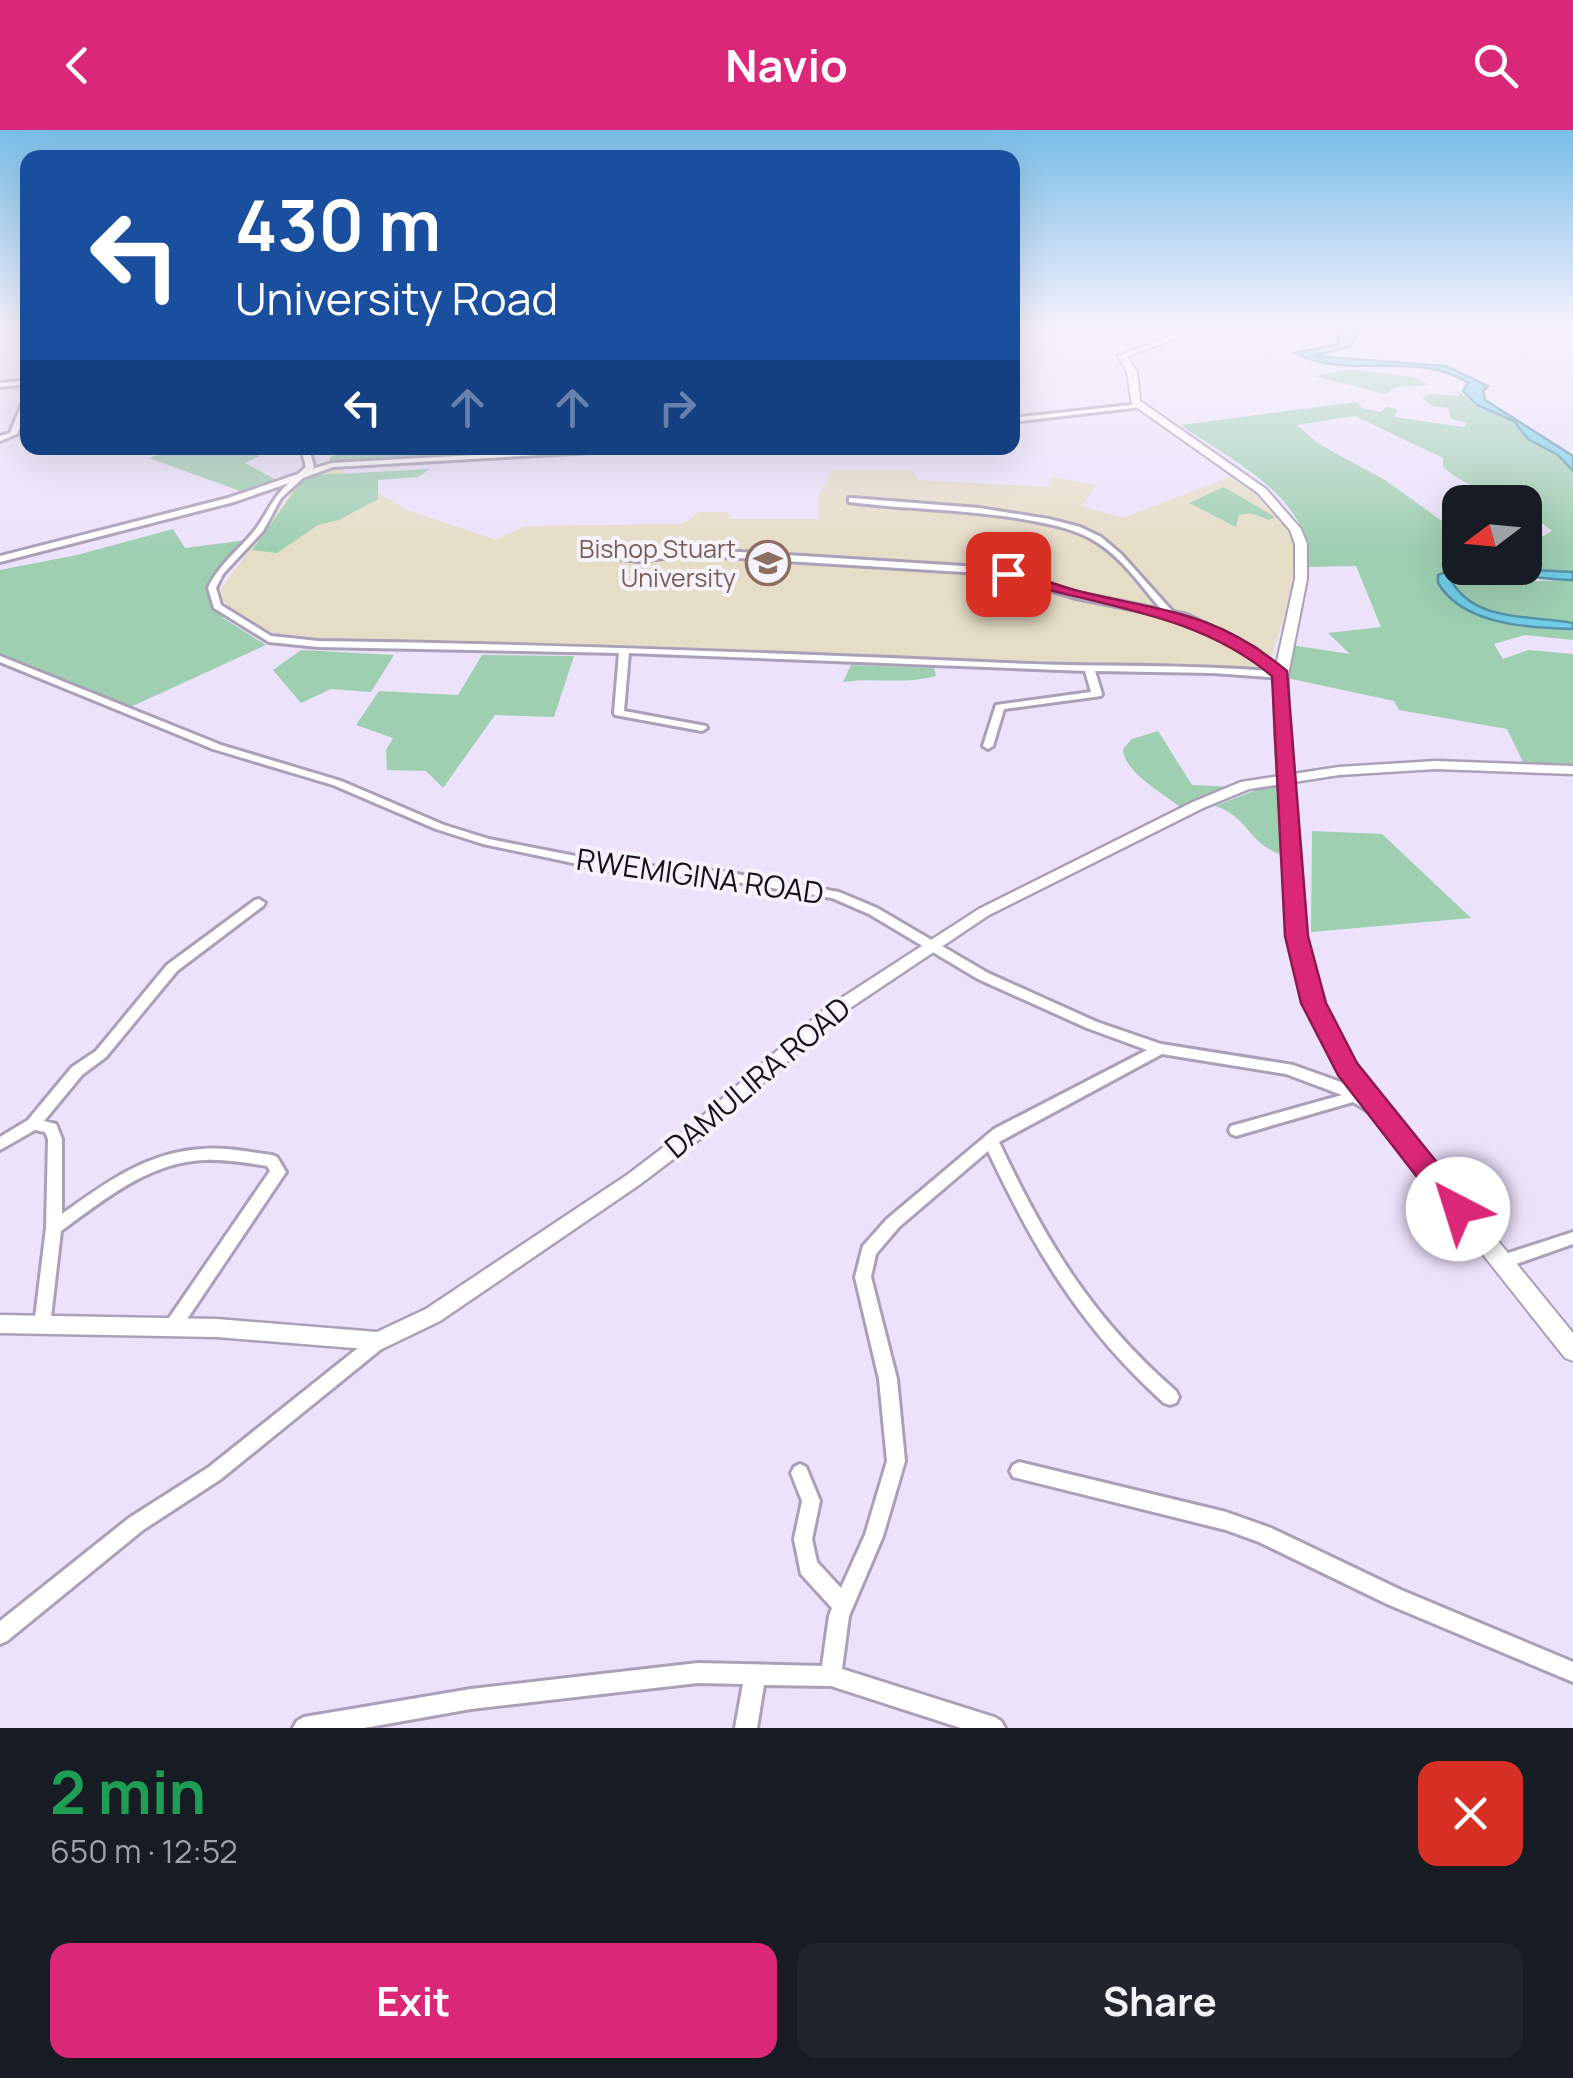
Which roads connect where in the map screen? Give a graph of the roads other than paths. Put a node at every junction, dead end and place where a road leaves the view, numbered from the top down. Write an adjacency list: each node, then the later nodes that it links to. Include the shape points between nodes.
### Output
1 (1133, 400): 2 (main road)
2 (1140, 406): 4 (street); 18 (main road, via 1262,491 1295,529 1301,578)
3 (20, 417): 5 (street, via 13,434)
4 (1020, 419)
5 (0, 439)
6 (307, 455): 10 (street)
7 (314, 455): 9 (street)
8 (497, 455): 9 (street)
9 (332, 464): 10 (street)
10 (304, 474): 13 (street, via 231,500); 15 (street, via 278,497 212,588 217,606 260,636 318,644)
11 (852, 500): 14 (street, via 977,510 1082,532 1120,557)
12 (616, 555): 14 (street, via 690,552 982,569 1076,596)
13 (0, 560)
14 (1169, 612): 18 (street, via 1222,633)
15 (624, 650): 17 (street); 19 (street, via 619,713)
16 (0, 659): 24 (street, RWEMIGINA ROAD, via 217,747 337,783 440,828 584,862 818,890 873,911)
17 (1088, 667): 18 (street); 20 (street, via 1097,694 1000,706)
18 (1281, 674): 22 (main road)
19 (702, 728)
20 (988, 746)
21 (1573, 770): 22 (street, DAMULIRA ROAD, via 1436,765 1339,771)
22 (1288, 782): 24 (street, DAMULIRA ROAD, via 1246,786 1198,805 984,912); 27 (main road, via 1290,868 1304,970 1325,1033)
23 (259, 902): 28 (street, via 172,968)
24 (933, 948): 25 (street, RWEMIGINA ROAD, via 1039,1002); 38 (street, DAMULIRA ROAD, via 832,1012 634,1180 432,1315)
25 (1160, 1049): 26 (street, RWEMIGINA ROAD, via 1288,1069); 30 (street)
26 (1356, 1096): 27 (street, RWEMIGINA ROAD); 29 (street)
27 (1384, 1119): 34 (main road)
28 (34, 1124): 31 (street); 32 (street, via 51,1128 55,1139)
29 (1236, 1130)
30 (990, 1140): 40 (street, via 1077,1296 1113,1347); 43 (street, via 893,1224 864,1261 888,1379 896,1461)
31 (0, 1144)
32 (54, 1228): 36 (street); 37 (street, via 139,1166 216,1153 272,1160 278,1172)
33 (1573, 1238): 34 (street)
34 (1502, 1262): 39 (main road)
35 (0, 1324): 36 (street, DAMULIRA ROAD)
36 (42, 1326): 37 (street, DAMULIRA ROAD)
37 (174, 1326): 38 (street, DAMULIRA ROAD)
38 (378, 1340): 44 (street)
39 (1573, 1351)
40 (1170, 1397)
41 (1019, 1471): 45 (street, via 1264,1534)
42 (800, 1473): 43 (street, via 811,1501 803,1539 808,1567)
43 (844, 1606): 47 (street)
44 (0, 1634)
45 (1573, 1672)
46 (754, 1675): 47 (street); 48 (street, via 607,1682); 49 (street)
47 (830, 1676): 50 (street)
48 (304, 1728)
49 (746, 1728)
50 (994, 1728)

